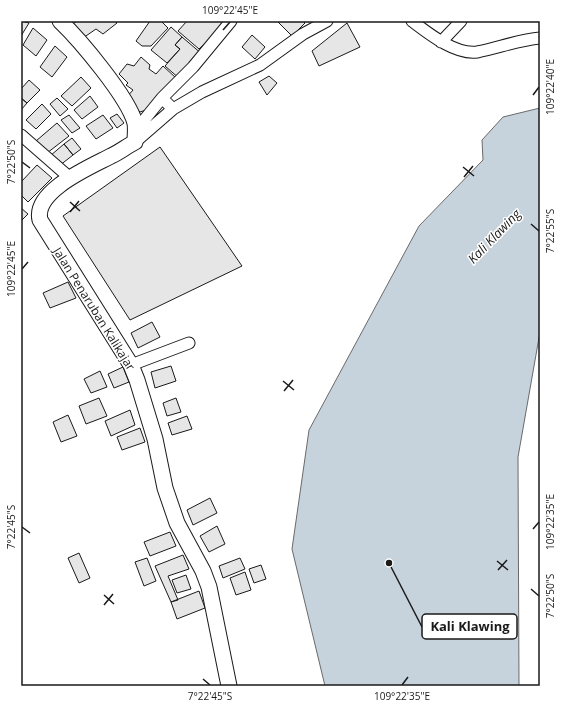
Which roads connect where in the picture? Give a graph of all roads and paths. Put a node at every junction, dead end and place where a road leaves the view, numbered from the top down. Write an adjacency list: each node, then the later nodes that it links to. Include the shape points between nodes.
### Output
1 (60, 21): 11 (street, via 75,35 131,112)
2 (231, 21): 8 (street, via 193,67)
3 (326, 21): 9 (street, via 260,65 202,92)
4 (412, 21): 7 (street)
5 (461, 21): 7 (street)
6 (540, 38): 7 (street, via 476,52 464,51)
7 (441, 42)
8 (162, 98): 9 (street); 11 (street)
9 (173, 109): 11 (street)
10 (21, 135): 12 (street)
11 (135, 136): 12 (street, Jalan Penaruban Kalikajar, via 114,155)
12 (69, 177): 14 (street, Jalan Penaruban Kalikajar, via 42,203 38,212 40,220)
13 (189, 343): 14 (street)
14 (131, 365): 15 (street, Jalan Penaruban Kalikajar, via 155,439 165,488 177,523 209,587)
15 (229, 686)

